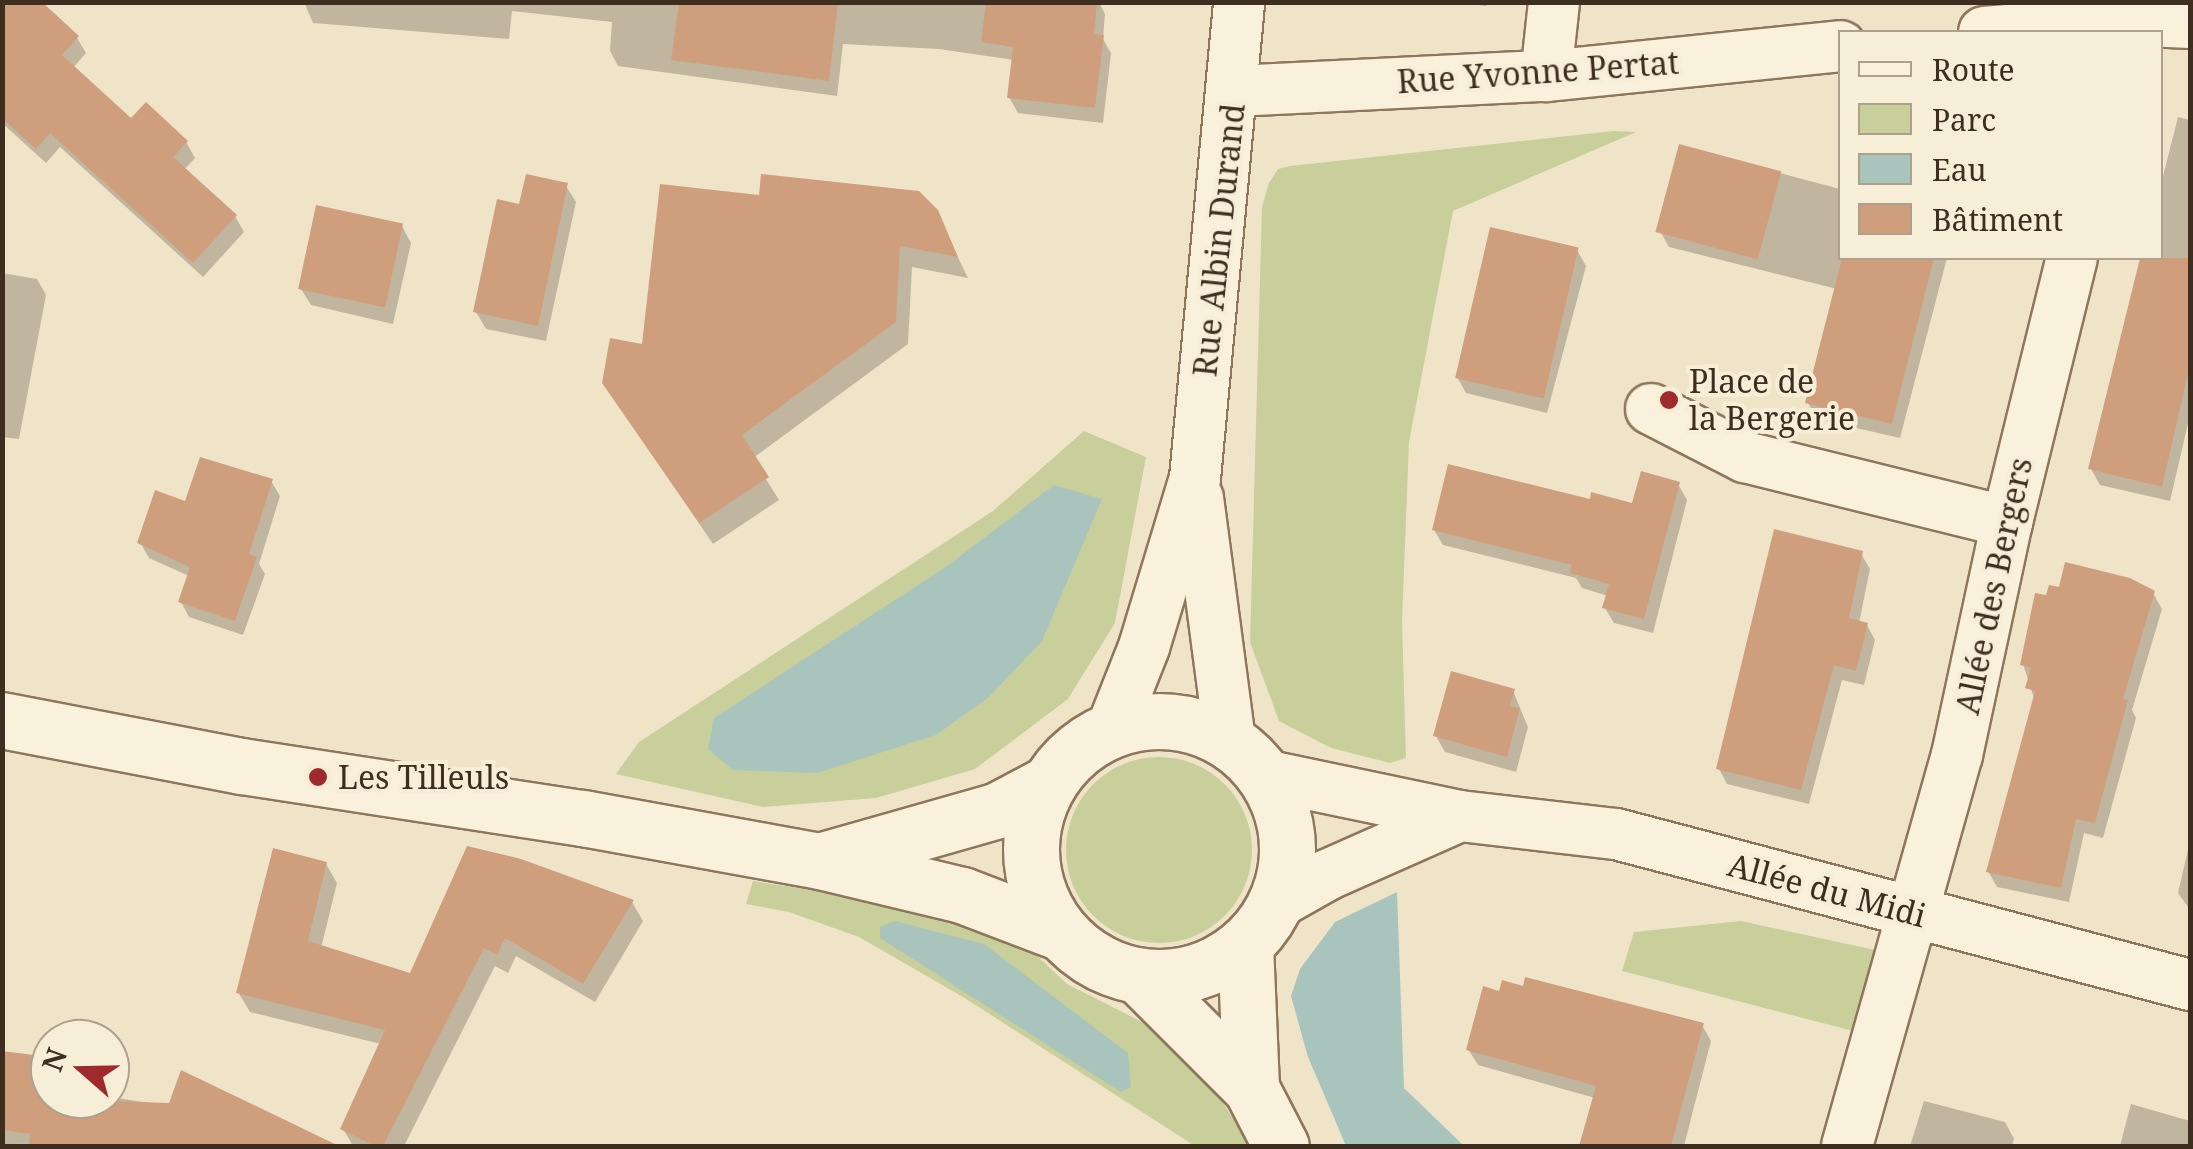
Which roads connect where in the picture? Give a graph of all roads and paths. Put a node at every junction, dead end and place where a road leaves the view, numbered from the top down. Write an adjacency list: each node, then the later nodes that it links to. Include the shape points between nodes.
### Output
1 (1239, 2): 8 (street, Rue Albin Durand)
2 (1554, 2): 7 (street)
3 (2126, 18): 4 (street); 5 (street)
4 (2190, 23)
5 (2004, 30)
6 (1838, 46): 7 (street, Rue Yvonne Pertat)
7 (1546, 76): 8 (street, Rue Yvonne Pertat)
8 (1234, 91): 11 (street, Rue Albin Durand)
9 (2072, 260): 12 (street, Allée des Bergers)
10 (1651, 409): 12 (street, via 1746,457)
11 (1196, 478): 14 (street, Rue Albin Durand); 15 (street, Rue Albin Durand)
12 (2007, 522): 19 (street, Allée des Bergers)
13 (2, 720): 18 (main road)
14 (1112, 728): 15 (main road, via 1173,721); 16 (main road, via 1076,751)
15 (1247, 758): 17 (street, Allée du Midi); 20 (main road, via 1278,799 1286,839 1284,880)
16 (1047, 784): 18 (main road, via 998,810); 21 (main road, via 1030,844 1038,890)
17 (1460, 816): 19 (street, Allée du Midi, via 1616,834); 20 (street, via 1327,876)
18 (820, 861): 21 (main road, via 962,894)
19 (1915, 914): 23 (street, Allée du Midi); 26 (street, Allée des Bergers)
20 (1260, 924): 22 (main road, via 1213,965 1177,976); 24 (main road)
21 (1060, 932): 22 (main road, via 1083,953)
22 (1139, 976): 24 (main road)
23 (2190, 984)
24 (1250, 1088): 25 (main road)
25 (1281, 1146)
26 (1847, 1146)

